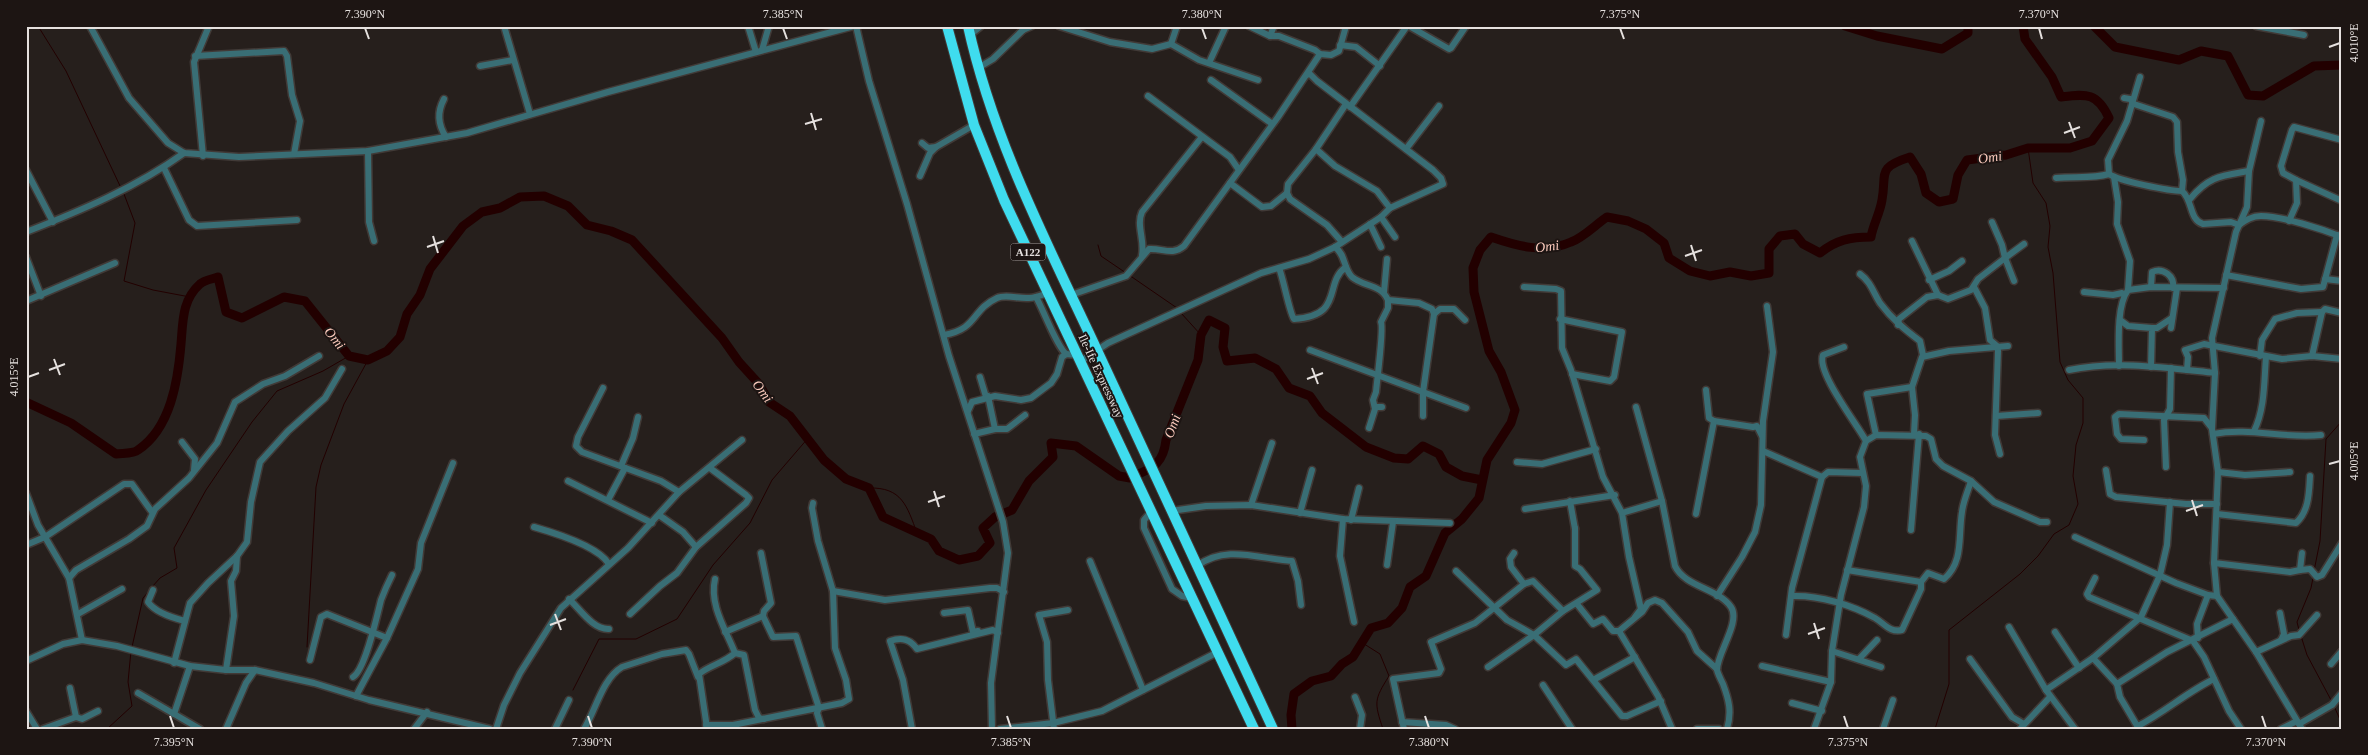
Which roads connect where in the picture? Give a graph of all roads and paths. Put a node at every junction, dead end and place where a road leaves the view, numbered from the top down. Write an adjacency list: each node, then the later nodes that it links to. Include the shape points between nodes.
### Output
1 (90, 26): 53 (street, via 129,98 168,143)
2 (209, 26): 27 (street)
3 (504, 26): 28 (street)
4 (748, 26): 25 (street)
5 (769, 26): 25 (street)
6 (855, 26): 25 (street); 126 (street)
7 (947, 26): 46 (highway, Ile-Ife Expressway / A122)
8 (981, 26): 20 (street)
9 (1032, 26): 19 (street)
10 (1058, 26): 23 (street, via 1110,42 1152,49)
11 (1177, 26): 23 (street)
12 (1226, 26): 29 (street)
13 (1249, 26): 22 (street)
14 (1274, 26): 22 (street)
15 (1346, 26): 24 (street)
16 (1408, 26): 17 (street, via 1448,49); 31 (street)
17 (1466, 26)
18 (2256, 26): 21 (street)
19 (1023, 28): 32 (street, via 993,59)
20 (969, 31): 32 (highway, Ile-Ife Expressway / A122)
21 (2304, 35)
22 (1270, 36): 26 (street, via 1279,36)
23 (1171, 44): 29 (street)
24 (1340, 45): 26 (street, via 1339,51 1331,55); 31 (street, via 1356,47)
25 (759, 51): 43 (street)
26 (1320, 54): 33 (street)
27 (195, 56): 54 (street, via 284,52 300,121); 55 (street)
28 (513, 60): 30 (street); 43 (street)
29 (1209, 63): 36 (street)
30 (480, 66)
31 (1380, 66): 41 (street)
32 (978, 68): 109 (highway, Ile-Ife Expressway / A122, via 1007,154)
33 (1308, 75): 41 (street); 45 (street)
34 (2140, 77): 40 (street)
35 (1211, 80): 45 (street)
36 (1258, 80)
37 (1148, 96): 48 (street, via 1199,133)
38 (2124, 98): 40 (street)
39 (444, 99): 47 (street, via 439,114)
40 (2134, 104): 61 (street, via 2108,160); 65 (street, via 2174,117 2177,122)
41 (1348, 105): 50 (street); 51 (street)
42 (1439, 106): 51 (street)
43 (530, 114): 47 (street)
44 (2262, 121): 59 (street)
45 (1271, 123): 58 (street)
46 (974, 125): 60 (street, via 936,147 927,148); 107 (highway, Ile-Ife Expressway / A122, via 1004,200)
47 (446, 137): 52 (street)
48 (1201, 138): 58 (street, via 1230,157); 86 (street, via 1139,219 1144,245)
49 (2342, 140): 63 (street, via 2294,127 2281,170)
50 (1316, 149): 66 (street, via 1288,184); 69 (street, via 1335,166 1377,191)
51 (1406, 149): 69 (street, via 1442,178 1442,184)
52 (368, 151): 54 (street); 80 (street, via 369,222)
53 (184, 153): 55 (street); 56 (street)
54 (294, 154): 55 (street)
55 (203, 156)
56 (164, 168): 71 (street, via 189,220 197,226); 73 (street)
57 (26, 170): 73 (street)
58 (1239, 170): 64 (street)
59 (2249, 171): 67 (street, via 2216,177); 76 (street, via 2247,207)
60 (920, 176)
61 (2111, 176): 62 (street); 65 (street, via 2167,191); 108 (street, via 2118,202 2117,224 2130,261)
62 (2056, 178)
63 (2296, 180): 68 (street); 72 (street, via 2297,203)
64 (1230, 183): 66 (street, via 1262,207 1271,206); 86 (street, via 1179,250 1170,253 1149,250)
65 (2182, 191): 67 (street)
66 (1287, 193): 82 (street, via 1290,199 1327,225)
67 (2190, 199): 76 (street, via 2199,223 2231,222)
68 (2342, 201)
69 (1390, 208): 70 (street)
70 (1381, 217): 75 (street); 78 (street)
71 (297, 220)
72 (2289, 221): 76 (street, via 2261,216 2249,218); 79 (street)
73 (53, 222): 77 (street)
74 (1992, 222): 88 (street)
75 (1370, 224): 82 (street); 85 (street)
76 (2240, 225): 95 (street)
77 (26, 232)
78 (1395, 236)
79 (2339, 236): 96 (street)
80 (374, 241)
81 (1912, 241): 97 (street)
82 (1342, 242): 84 (street)
83 (2024, 244): 88 (street)
84 (1335, 247): 92 (street, via 1344,256); 93 (street)
85 (1381, 248)
86 (1142, 255): 109 (street, via 1126,276)
87 (26, 257): 111 (street)
88 (2005, 258): 98 (street); 101 (street, via 1978,279)
89 (1387, 259): 105 (street)
90 (1962, 260): 97 (street, via 1949,271)
91 (115, 263): 111 (street)
92 (1346, 267): 93 (street, via 1338,275 1332,299 1318,314 1294,319); 105 (street, via 1354,278)
93 (1279, 268): 131 (street, via 1261,273)
94 (1860, 274): 123 (street)
95 (2226, 275): 96 (street, via 2301,289 2323,287); 104 (street)
96 (2325, 279): 99 (street)
97 (1929, 280): 110 (street)
98 (2014, 281)
99 (2342, 281)
100 (1524, 287): 120 (street, via 1561,292)
101 (1974, 288): 110 (street, via 1948,299); 128 (street, via 1985,308 1990,340)
102 (2151, 288): 103 (street); 103 (street, via 2154,270 2170,276); 108 (street)
103 (2175, 288): 104 (street); 119 (street)
104 (2224, 288): 127 (street, via 2212,338)
105 (1384, 292): 113 (street)
106 (2084, 292): 108 (street)
107 (1048, 293): 112 (street); 138 (highway, Ile-Ife Expressway / A122)
108 (2126, 293): 122 (street)
109 (1071, 295): 131 (highway, Ile-Ife Expressway / A122)
110 (1938, 295): 123 (street, via 1922,300 1899,319)
111 (41, 296): 114 (street)
112 (1036, 296): 126 (street, via 998,297 980,310 970,325 958,333); 133 (street, via 1060,348)
113 (1388, 300): 118 (street, via 1419,304 1432,309); 146 (street, via 1381,322)
114 (26, 301)
115 (1767, 306): 179 (street, via 1774,352 1763,421)
116 (2322, 312): 117 (street, via 2325,309); 136 (street, via 2297,313 2275,319 2262,340); 137 (street)
117 (2342, 312)
118 (1434, 314): 121 (street, via 1440,309 1454,310); 153 (street)
119 (2172, 318): 124 (street); 125 (street)
120 (1560, 319): 148 (street, via 1562,348); 148 (street, via 1622,332 1614,377 1610,381)
121 (1465, 320)
122 (2120, 320): 124 (street, via 2128,326); 140 (street)
123 (1898, 325): 134 (street, via 1920,341)
124 (2152, 328): 141 (street)
125 (2171, 328)
126 (944, 335): 154 (street)
127 (2214, 345): 136 (street); 145 (street, via 2204,344 2185,350); 147 (street)
128 (1997, 346): 129 (street); 134 (street); 163 (street)
129 (2008, 346)
130 (1844, 347): 177 (street, via 1823,355 1822,364 1832,388)
131 (1097, 350): 138 (street); 212 (highway, Ile-Ife Expressway / A122)
132 (1310, 350): 146 (street, via 1370,373)
133 (1066, 354): 138 (street); 155 (street, via 1059,361 1057,374 1051,383 1031,398)
134 (1923, 355): 150 (street)
135 (319, 356): 191 (street, via 235,402 217,442)
136 (2263, 356): 137 (street, via 2282,359); 169 (street, via 2263,394)
137 (2312, 356): 139 (street)
138 (1079, 358): 265 (highway, Ile-Ife Expressway / A122)
139 (2342, 359)
140 (2119, 366): 141 (street); 144 (street, via 2086,366)
141 (2151, 367): 142 (street)
142 (2171, 368): 145 (street); 165 (street, via 2170,409)
143 (342, 369): 234 (street, via 325,398 260,462 247,542)
144 (2069, 370)
145 (2187, 370): 147 (street)
146 (1378, 373): 153 (street); 167 (street, via 1374,400 1378,407)
147 (2216, 373): 170 (street)
148 (1572, 374): 181 (street)
149 (980, 377): 155 (street)
150 (1912, 387): 171 (street); 172 (street, via 1867,394)
151 (603, 388): 186 (street, via 576,446 582,452)
152 (1706, 390): 166 (street, via 1709,418)
153 (1423, 392): 157 (street); 162 (street)
154 (963, 396): 156 (street); 159 (street)
155 (987, 397): 156 (street); 168 (street)
156 (972, 402): 159 (street)
157 (1466, 408)
158 (1636, 408): 205 (street)
159 (967, 412): 174 (street)
160 (2038, 413): 163 (street)
161 (1025, 414): 168 (street, via 1007,429)
162 (1423, 416)
163 (1996, 416): 183 (street, via 1995,435)
164 (638, 417): 186 (street)
165 (2165, 418): 170 (street, via 2204,418); 176 (street, via 2119,414 2115,417 2117,434 2121,439); 187 (street)
166 (1714, 421): 179 (street, via 1757,426); 215 (street)
167 (1369, 428)
168 (995, 429): 174 (street)
169 (2254, 431): 170 (street); 173 (street)
170 (2212, 432): 192 (street)
171 (1916, 434): 172 (street); 198 (street, via 1931,439 1936,459 1943,466); 225 (street)
172 (1876, 435): 177 (street)
173 (2321, 435)
174 (977, 436): 253 (street, via 1000,512 1008,553)
175 (742, 440): 188 (street)
176 (2144, 440)
177 (1866, 441): 194 (street, via 1860,457)
178 (182, 442): 191 (street, via 195,459)
179 (1764, 442): 182 (street)
180 (1272, 443): 209 (street)
181 (1596, 449): 184 (street, via 1542,464); 202 (street, via 1603,477)
182 (1763, 451): 196 (street); 255 (street, via 1761,505 1755,532)
183 (2000, 454)
184 (1517, 462)
185 (453, 463): 288 (street, via 421,543 418,569)
186 (623, 467): 200 (street, via 662,481); 203 (street)
187 (2166, 467)
188 (710, 468): 200 (street); 230 (street, via 748,498 715,533)
189 (1312, 470): 213 (street)
190 (2106, 470): 206 (street, via 2110,494)
191 (194, 472): 211 (street)
192 (2218, 472): 193 (street, via 2246,475); 208 (street)
193 (2290, 472)
194 (1863, 473): 196 (street, via 1828,472); 240 (street, via 1866,486 1864,507)
195 (2310, 476): 216 (street, via 2308,499 2301,519 2296,523)
196 (1822, 477): 256 (street)
197 (568, 481): 203 (street)
198 (1971, 481): 221 (street, via 1994,502); 248 (street, via 1962,512 1961,540 1955,566 1944,579 1928,574)
199 (1359, 488): 219 (street)
200 (679, 492): 217 (street)
201 (26, 493): 226 (street)
202 (1615, 495): 204 (street); 214 (street)
203 (608, 500): 222 (street)
204 (1570, 501): 210 (street); 260 (street, via 1575,528 1575,566 1597,590)
205 (1662, 501): 214 (street); 255 (street, via 1678,573)
206 (2170, 502): 208 (street); 244 (street, via 2167,545)
207 (813, 503): 252 (street, via 818,541)
208 (2217, 504): 216 (street)
209 (1251, 505): 212 (street, via 1206,506); 213 (street)
210 (1525, 509)
211 (152, 512): 226 (street, via 132,484 124,484); 245 (street, via 146,526 76,570)
212 (1171, 512): 239 (highway, Ile-Ife Expressway / A122)
213 (1300, 513): 218 (street)
214 (1622, 513): 273 (street, via 1628,558 1641,609)
215 (1696, 514)
216 (2217, 514): 236 (street)
217 (659, 515): 222 (street); 230 (street)
218 (1343, 519): 219 (street); 277 (street, via 1340,556)
219 (1351, 520): 220 (street)
220 (1393, 522): 223 (street); 238 (street)
221 (2047, 522)
222 (652, 523): 237 (street)
223 (1450, 523)
224 (534, 527): 237 (street, via 567,537 602,556)
225 (1911, 530)
226 (45, 537): 229 (street); 245 (street)
227 (2075, 537): 244 (street)
228 (2342, 543): 241 (street, via 2322,575 2317,577 2310,569)
229 (26, 545)
230 (696, 546): 269 (street, via 677,574)
231 (761, 553): 272 (street, via 771,603)
232 (1514, 553): 249 (street, via 1510,559 1511,566)
233 (2302, 553): 241 (street)
234 (237, 556): 276 (street, via 194,598); 311 (street, via 236,571 231,581 234,616)
235 (1090, 560): 322 (street)
236 (2214, 563): 241 (street, via 2290,572); 257 (street)
237 (609, 564): 258 (street)
238 (1388, 565)
239 (1197, 566): 259 (highway, Ile-Ife Expressway / A122); 262 (street, via 1210,557 1225,553 1292,561)
240 (1847, 570): 248 (street); 261 (street)
241 (2300, 570)
242 (1456, 571): 263 (street)
243 (392, 575): 281 (street)
244 (2160, 575): 254 (street); 274 (street)
245 (69, 578): 268 (street)
246 (2095, 578): 274 (street, via 2089,597)
247 (714, 579): 282 (street, via 714,598)
248 (1921, 582): 261 (street, via 1921,589 1902,630 1896,632 1876,619)
249 (1524, 584): 263 (street); 266 (street, via 1533,581)
250 (122, 590): 268 (street)
251 (153, 590): 276 (street, via 148,602 150,606)
252 (833, 592): 253 (street, via 885,600 990,588); 333 (street, via 835,648 849,699 842,704)
253 (1004, 592): 285 (street)
254 (2208, 595): 257 (street); 291 (street, via 2197,624)
255 (1717, 596): 313 (street, via 1730,606 1734,615)
256 (1792, 596): 261 (street); 287 (street)
257 (2217, 596): 275 (street)
258 (569, 599): 279 (street, via 594,624); 355 (street, via 554,616 530,656 504,705)
259 (1214, 604): 265 (highway); 363 (highway, Ile-Ife Expressway / A122)
260 (1576, 604): 266 (street); 280 (street, via 1593,624 1602,619 1613,631)
261 (1840, 604): 295 (street)
262 (1301, 605)
263 (1496, 608): 286 (street, via 1507,620); 343 (street, via 1475,623 1431,642 1441,669 1439,673 1393,679)
264 (1068, 610): 345 (street, via 1039,615 1047,642)
265 (1199, 611): 294 (highway, Ile-Ife Expressway / A122)
266 (1563, 611): 286 (street)
267 (944, 613): 283 (street, via 968,610 973,632 986,629)
268 (78, 614): 289 (street)
269 (630, 614)
270 (2280, 614): 292 (street, via 2284,634)
271 (2317, 615): 292 (street, via 2300,635)
272 (763, 616): 282 (street); 333 (street, via 773,637 796,636)
273 (1635, 617): 280 (street); 313 (street, via 1648,603 1662,602 1688,632 1697,651)
274 (2141, 617): 291 (street); 299 (street)
275 (2233, 620): 291 (street); 296 (street)
276 (185, 621): 304 (street)
277 (1354, 622)
278 (2009, 627): 323 (street)
279 (609, 629)
280 (1619, 631): 298 (street)
281 (374, 632): 288 (street); 302 (street, via 325,615 321,617); 314 (street, via 360,668)
282 (725, 632): 297 (street)
283 (985, 632): 285 (street, via 993,630); 359 (street, via 917,649 908,640 898,638 890,641 903,680)
284 (2055, 632): 310 (street)
285 (998, 633): 360 (street, via 991,683)
286 (1534, 635): 308 (street); 315 (street, via 1566,665 1576,659)
287 (1786, 635)
288 (387, 638): 326 (street)
289 (82, 640): 303 (street, via 63,644); 304 (street, via 117,646)
290 (1877, 640): 300 (street)
291 (2196, 640): 316 (street); 319 (street, via 2168,652)
292 (2281, 640): 296 (street)
293 (2342, 651): 305 (street)
294 (1218, 652): 322 (street); 362 (highway, Ile-Ife Expressway / A122)
295 (1832, 652): 300 (street); 317 (street)
296 (2256, 652): 344 (street)
297 (735, 653): 318 (street, via 728,659 711,664 699,674); 334 (street, via 744,655)
298 (1635, 657): 315 (street); 331 (street)
299 (2094, 658): 310 (street); 319 (street)
300 (1859, 659): 309 (street)
301 (1970, 659): 347 (street)
302 (310, 660)
303 (26, 661)
304 (174, 663): 306 (street)
305 (2331, 664)
306 (190, 666): 311 (street); 339 (street)
307 (1762, 666): 317 (street)
308 (1488, 667)
309 (1881, 667)
310 (2079, 668): 323 (street)
311 (226, 670): 312 (street)
312 (255, 670): 326 (street); 352 (street)
313 (1718, 670): 370 (street, via 1729,699 1731,714)
314 (353, 677)
315 (1595, 679): 331 (street, via 1622,716)
316 (2214, 679): 348 (street); 374 (street)
317 (1831, 682): 337 (street)
318 (701, 683): 346 (street); 357 (street, via 686,650 622,667 607,684)
319 (2117, 684): 348 (street, via 2120,697)
320 (1543, 685): 366 (street)
321 (70, 688): 340 (street)
322 (1143, 690): 345 (street, via 1102,711)
323 (2046, 690): 328 (street)
324 (138, 693): 339 (street)
325 (2341, 694): 344 (street, via 2332,705)
326 (356, 696): 338 (street)
327 (1355, 697): 364 (street, via 1362,715)
328 (2050, 697): 347 (street); 373 (street)
329 (569, 700): 356 (street)
330 (1893, 700): 372 (street)
331 (1661, 701): 367 (street)
332 (1792, 704): 337 (street)
333 (819, 708): 341 (street); 358 (street, via 817,713)
334 (755, 710): 341 (street, via 759,718); 342 (street)
335 (26, 711): 349 (street)
336 (98, 711): 340 (street, via 82,720)
337 (1822, 711): 371 (street)
338 (427, 712): 353 (street); 354 (street)
339 (174, 714): 351 (street)
340 (76, 717): 350 (street)
341 (765, 719): 342 (street)
342 (756, 720): 346 (street)
343 (1403, 725): 365 (street, via 1446,725)
344 (2299, 725): 375 (street)
345 (1053, 726): 361 (street)
346 (710, 727)
347 (2022, 727)
348 (2138, 727)
349 (37, 729)
350 (44, 729)
351 (200, 729)
352 (226, 729)
353 (414, 729)
354 (490, 729)
355 (496, 729)
356 (555, 729)
357 (584, 729)
358 (822, 729)
359 (912, 729)
360 (992, 729)
361 (1000, 729)
362 (1254, 729)
363 (1273, 729)
364 (1360, 729)
365 (1455, 729)
366 (1572, 729)
367 (1672, 729)
368 (1697, 729): 369 (street)
369 (1719, 729)
370 (1727, 729)
371 (1814, 729)
372 (1883, 729)
373 (2076, 729)
374 (2241, 729)
375 (2281, 729)

